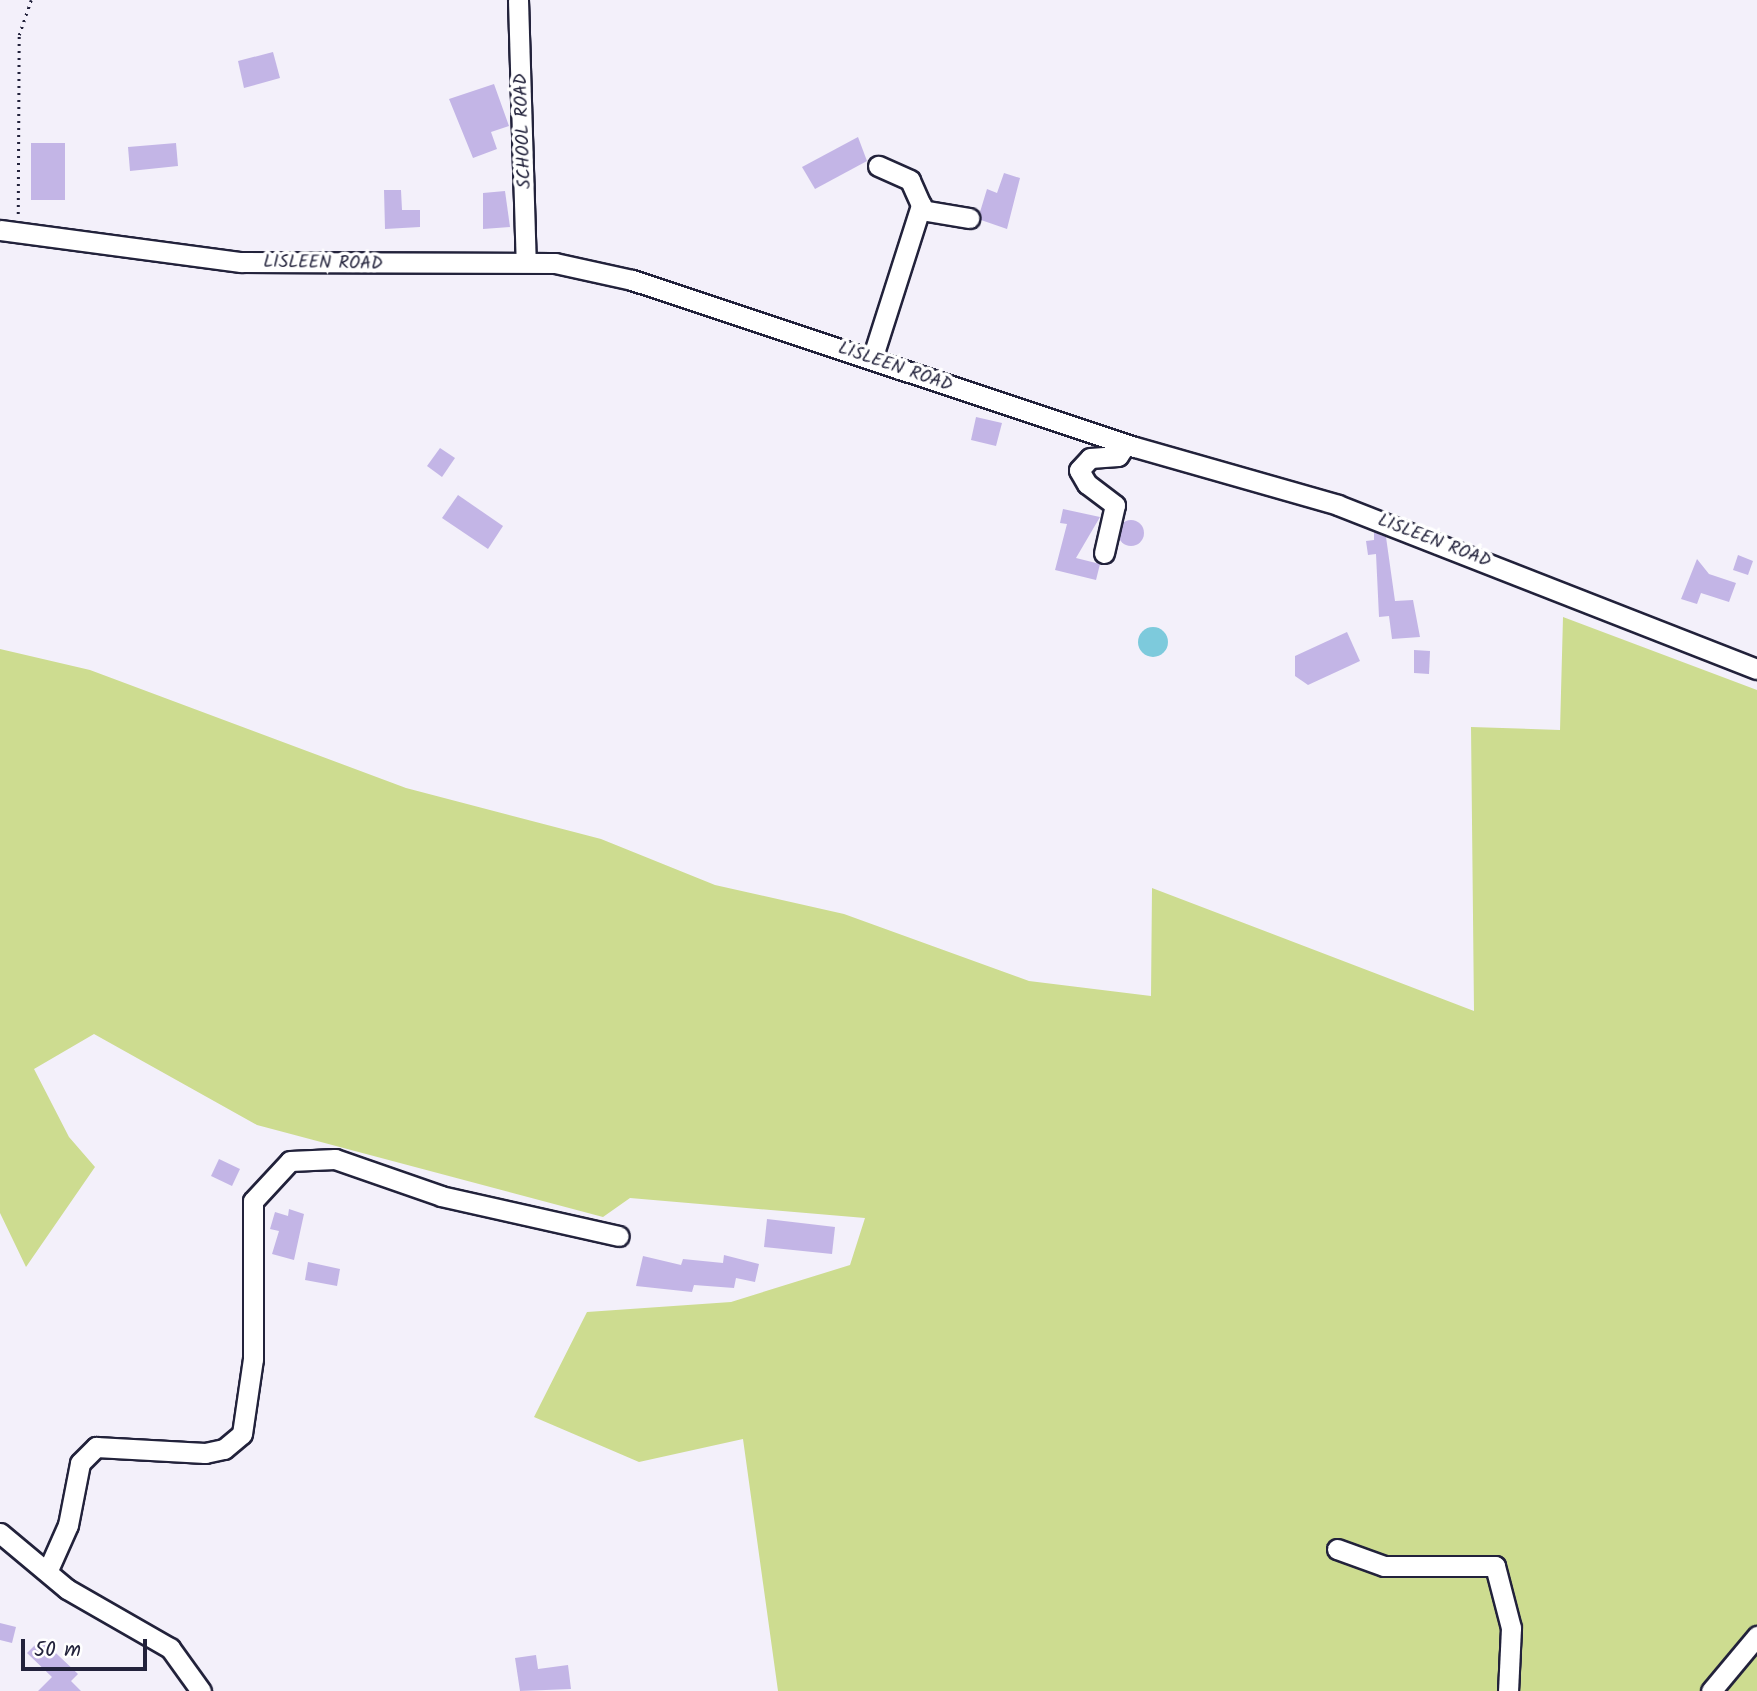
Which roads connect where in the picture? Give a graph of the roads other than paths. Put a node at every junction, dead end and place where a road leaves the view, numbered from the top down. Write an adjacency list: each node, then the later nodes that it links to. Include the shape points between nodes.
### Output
1 (517, 0): 6 (street, SCHOOL ROAD)
2 (878, 166): 3 (street, via 910,180)
3 (921, 210): 4 (street); 7 (street)
4 (969, 218)
5 (9, 231): 6 (street, LISLEEN ROAD, via 267,263)
6 (526, 262): 7 (street, LISLEEN ROAD, via 555,263 710,301)
7 (872, 359): 8 (street, LISLEEN ROAD)
8 (1126, 444): 9 (street, via 1118,456 1090,458 1079,470 1087,484 1115,505); 10 (street, LISLEEN ROAD, via 1338,505)
9 (1104, 553)
10 (1757, 668)
11 (619, 1236): 14 (street, via 441,1196 335,1159 290,1161 253,1201 253,1359 242,1434 224,1449 205,1453 96,1447 80,1463 68,1525)
12 (0, 1533): 14 (street)
13 (1337, 1549): 18 (street, via 1384,1566 1495,1566 1511,1628)
14 (48, 1570): 17 (street, via 89,1604 170,1648)
15 (1757, 1636): 16 (street)
16 (1718, 1689)
17 (201, 1691)
18 (1508, 1691)

